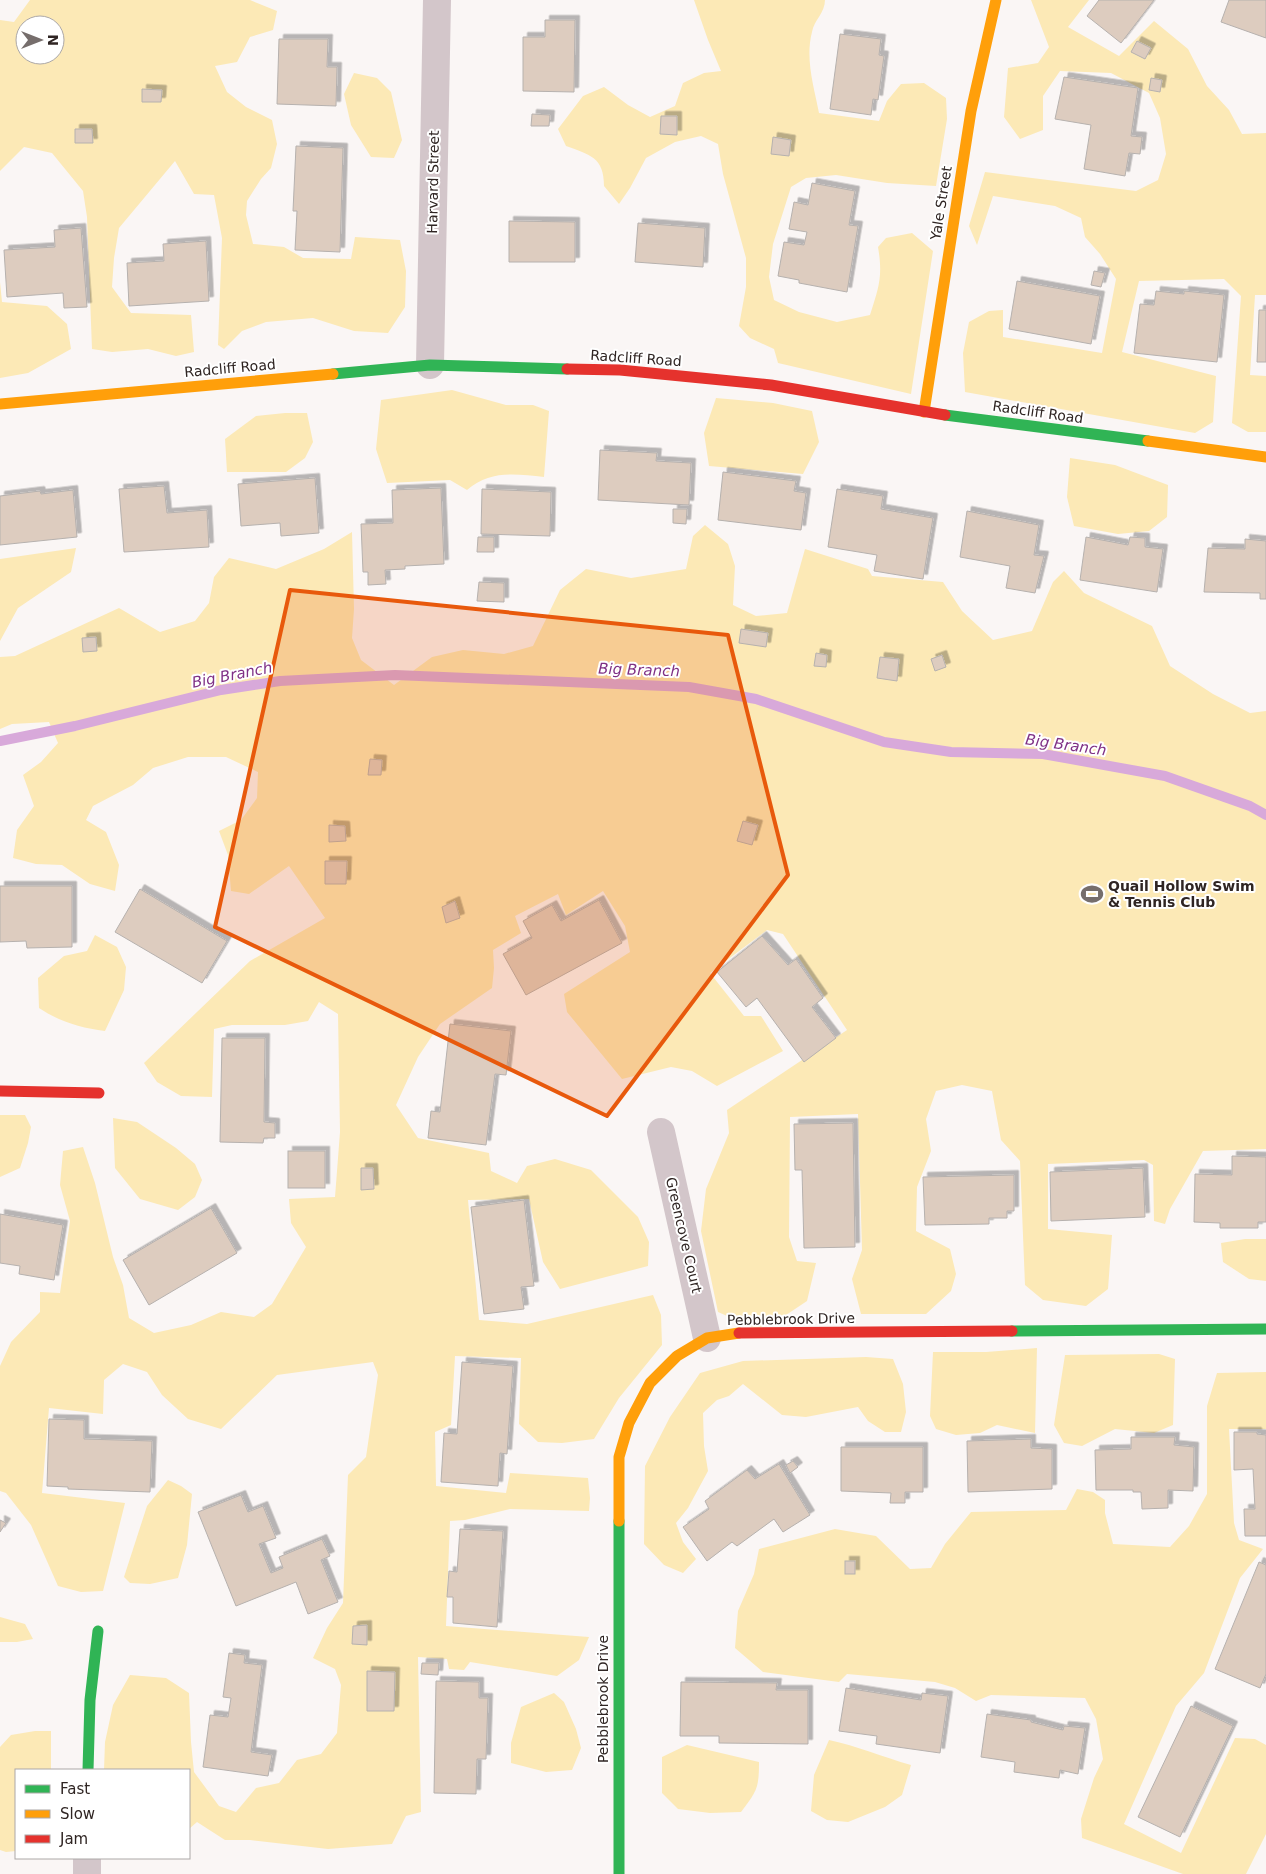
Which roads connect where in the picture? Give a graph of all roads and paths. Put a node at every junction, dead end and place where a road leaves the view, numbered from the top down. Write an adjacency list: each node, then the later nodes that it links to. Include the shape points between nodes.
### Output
1 (438, 0): 3 (street, Harvard Street)
2 (996, 0): 5 (street, Yale Street, via 971,110)
3 (430, 364): 4 (street, Radcliff Road); 5 (street, Radcliff Road, via 620,370 771,385)
4 (0, 404)
5 (924, 412): 6 (street, Radcliff Road)
6 (1266, 457)
7 (0, 1091): 8 (street)
8 (99, 1094)
9 (661, 1132): 11 (street, Greencove Court)
10 (1266, 1329): 11 (street, Pebblebrook Drive, via 738,1334)
11 (707, 1338): 16 (street, Pebblebrook Drive, via 677,1356 650,1383 629,1423 619,1457)
12 (98, 1631): 13 (street, via 88,1721)
13 (88, 1769)
14 (87, 1859): 15 (street)
15 (87, 1874)
16 (619, 1874)

